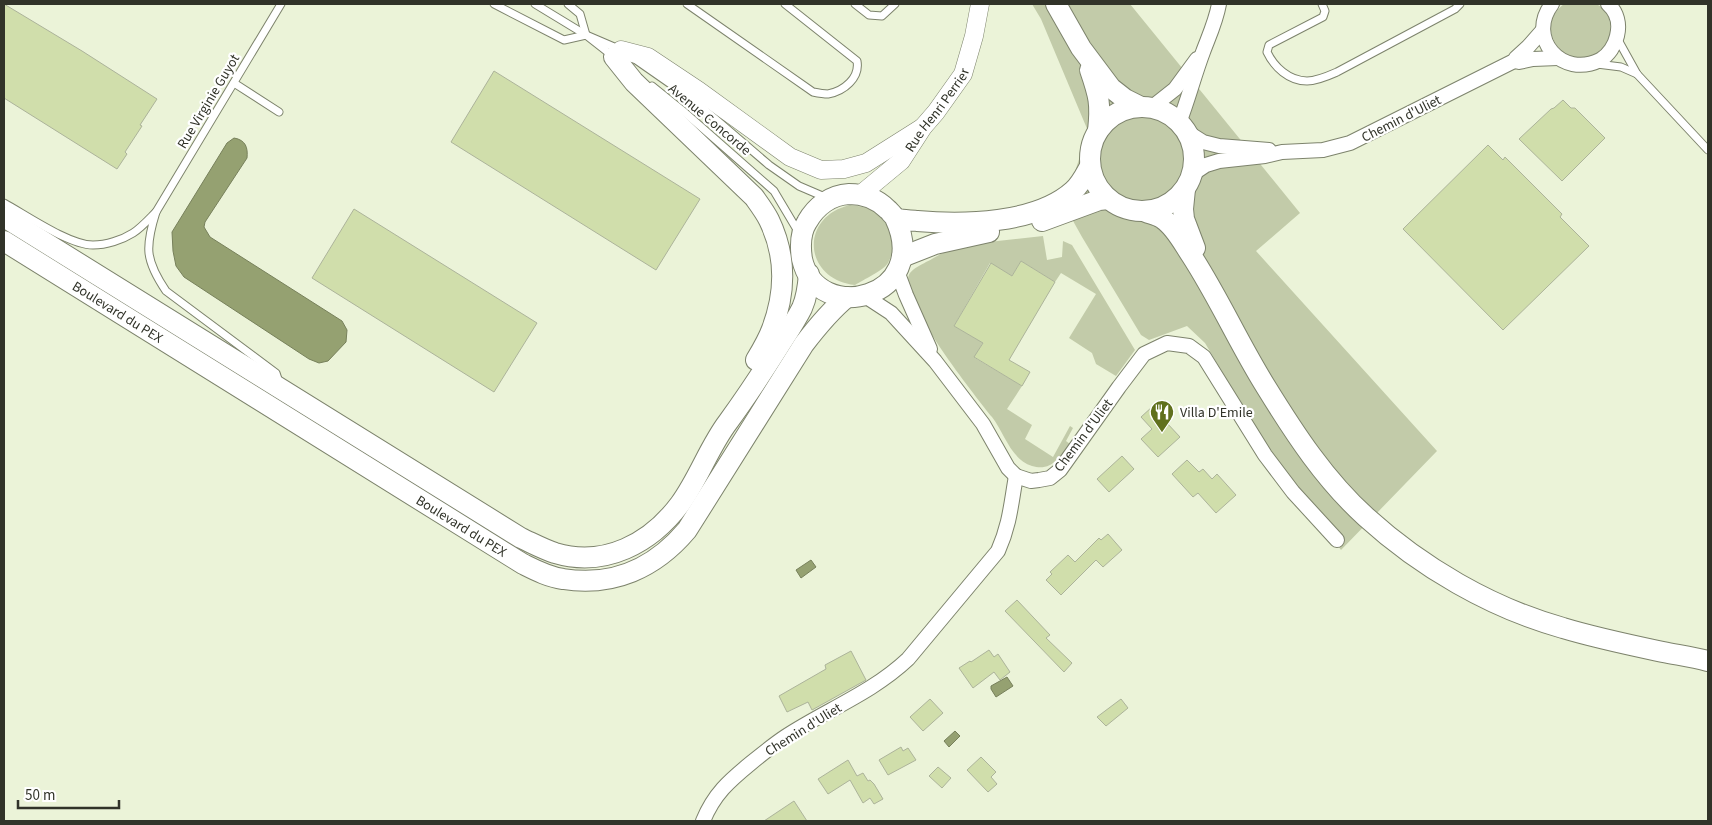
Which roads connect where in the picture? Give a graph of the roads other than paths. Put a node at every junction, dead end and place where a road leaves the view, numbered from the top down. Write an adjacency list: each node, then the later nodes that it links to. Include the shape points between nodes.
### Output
1 (281, 4): 26 (lane, Rue Virginie Guyot)
2 (494, 4): 17 (lane, via 564,40)
3 (535, 4): 17 (lane, Avenue Concorde)
4 (568, 4): 17 (lane, via 580,14)
5 (687, 4): 6 (lane, via 813,92 827,94 842,90 854,78 857,61)
6 (785, 4)
7 (855, 4): 8 (lane, via 869,15 882,16)
8 (895, 4)
9 (980, 4): 29 (street, Rue Henri Perrier, via 963,74)
10 (1056, 4): 19 (main road)
11 (1219, 4): 21 (street)
12 (1322, 4): 13 (lane, via 1323,17 1269,45 1267,52 1272,62 1290,76 1306,81 1337,72)
13 (1460, 4)
14 (1550, 5): 16 (street)
15 (1613, 6): 18 (street)
16 (1543, 30): 22 (street, via 1546,43); 23 (street, Chemin d'Uliet)
17 (586, 35): 20 (lane, Avenue Concorde)
18 (1617, 38): 24 (street, via 1611,50); 25 (lane)
19 (1081, 48): 27 (main road, via 1111,88 1125,99); 31 (main road, via 1098,93)
20 (618, 53): 29 (street, via 648,57 790,157 821,170 844,169 866,163); 37 (lane, Avenue Concorde, via 692,99 784,176); 44 (lane, Avenue Concorde, via 774,191); 52 (main road, via 634,82 754,197 769,218 781,251 783,272 772,329)
21 (1202, 53): 27 (street, via 1175,89); 30 (street)
22 (1558, 58): 23 (street, Chemin d'Uliet); 24 (street, Chemin d'Uliet, via 1580,66)
23 (1514, 62): 33 (street, Chemin d'Uliet, via 1350,143 1323,150)
24 (1592, 64): 25 (lane, via 1621,67)
25 (1638, 74): 32 (lane)
26 (234, 83): 28 (lane); 40 (lane, Rue Virginie Guyot)
27 (1146, 108): 30 (main road, via 1168,114); 31 (main road, via 1117,113)
28 (279, 112)
29 (923, 127): 36 (street, Rue Henri Perrier, via 902,160)
30 (1182, 127): 33 (street, Chemin d'Uliet, via 1203,142 1219,146); 35 (main road, via 1191,144 1194,160)
31 (1098, 131): 34 (main road, via 1090,154)
32 (1708, 150)
33 (1282, 152): 35 (street, Chemin d'Uliet, via 1206,165)
34 (1090, 166): 38 (main road, via 1099,190); 43 (main road, via 1073,191 1038,211 965,223)
35 (1188, 182): 41 (main road, via 1174,200); 48 (main road, via 1184,219)
36 (860, 195): 37 (main road); 43 (main road, via 880,203)
37 (830, 199): 44 (main road, via 811,215)
38 (1108, 199): 41 (main road, via 1120,207); 46 (main road, via 1038,222 935,244)
39 (4, 203): 40 (lane, Rue Virginie Guyot, via 57,233 92,245 112,242 134,233)
40 (156, 212): 51 (lane, Rue Virginie Guyot, via 149,235 150,262 166,291 276,373)
41 (1146, 212): 48 (main road, via 1162,218 1170,226)
42 (4, 217): 51 (main road, Boulevard du PEX)
43 (896, 218): 46 (main road, via 904,244)
44 (801, 238): 47 (main road, via 803,263)
45 (4, 241): 49 (main road, Boulevard du PEX, via 523,564 542,574 562,579 622,575 643,567 674,546 804,344 838,305)
46 (900, 264): 49 (main road, via 884,287); 50 (street, via 909,302)
47 (809, 274): 49 (main road, via 826,290); 52 (main road, Boulevard du PEX, via 799,313 758,381)
48 (1203, 274): 55 (main road, via 1265,386 1312,457 1366,516 1393,540 1449,578 1522,615 1563,628)
49 (856, 297): 50 (street, via 891,313)
50 (936, 361): 53 (street, via 983,424)
51 (282, 390): 52 (main road, Boulevard du PEX, via 520,538 575,557 624,550 665,523 681,503)
52 (726, 425)
53 (1016, 476): 54 (street, Chemin d'Uliet, via 1031,480 1050,478 1060,470 1144,354 1167,343 1189,346 1204,357 1265,455); 56 (street, Chemin d'Uliet, via 1006,534 998,551 908,659 891,674 757,758 726,784)
54 (1337, 540)
55 (1708, 661)
56 (703, 821)

